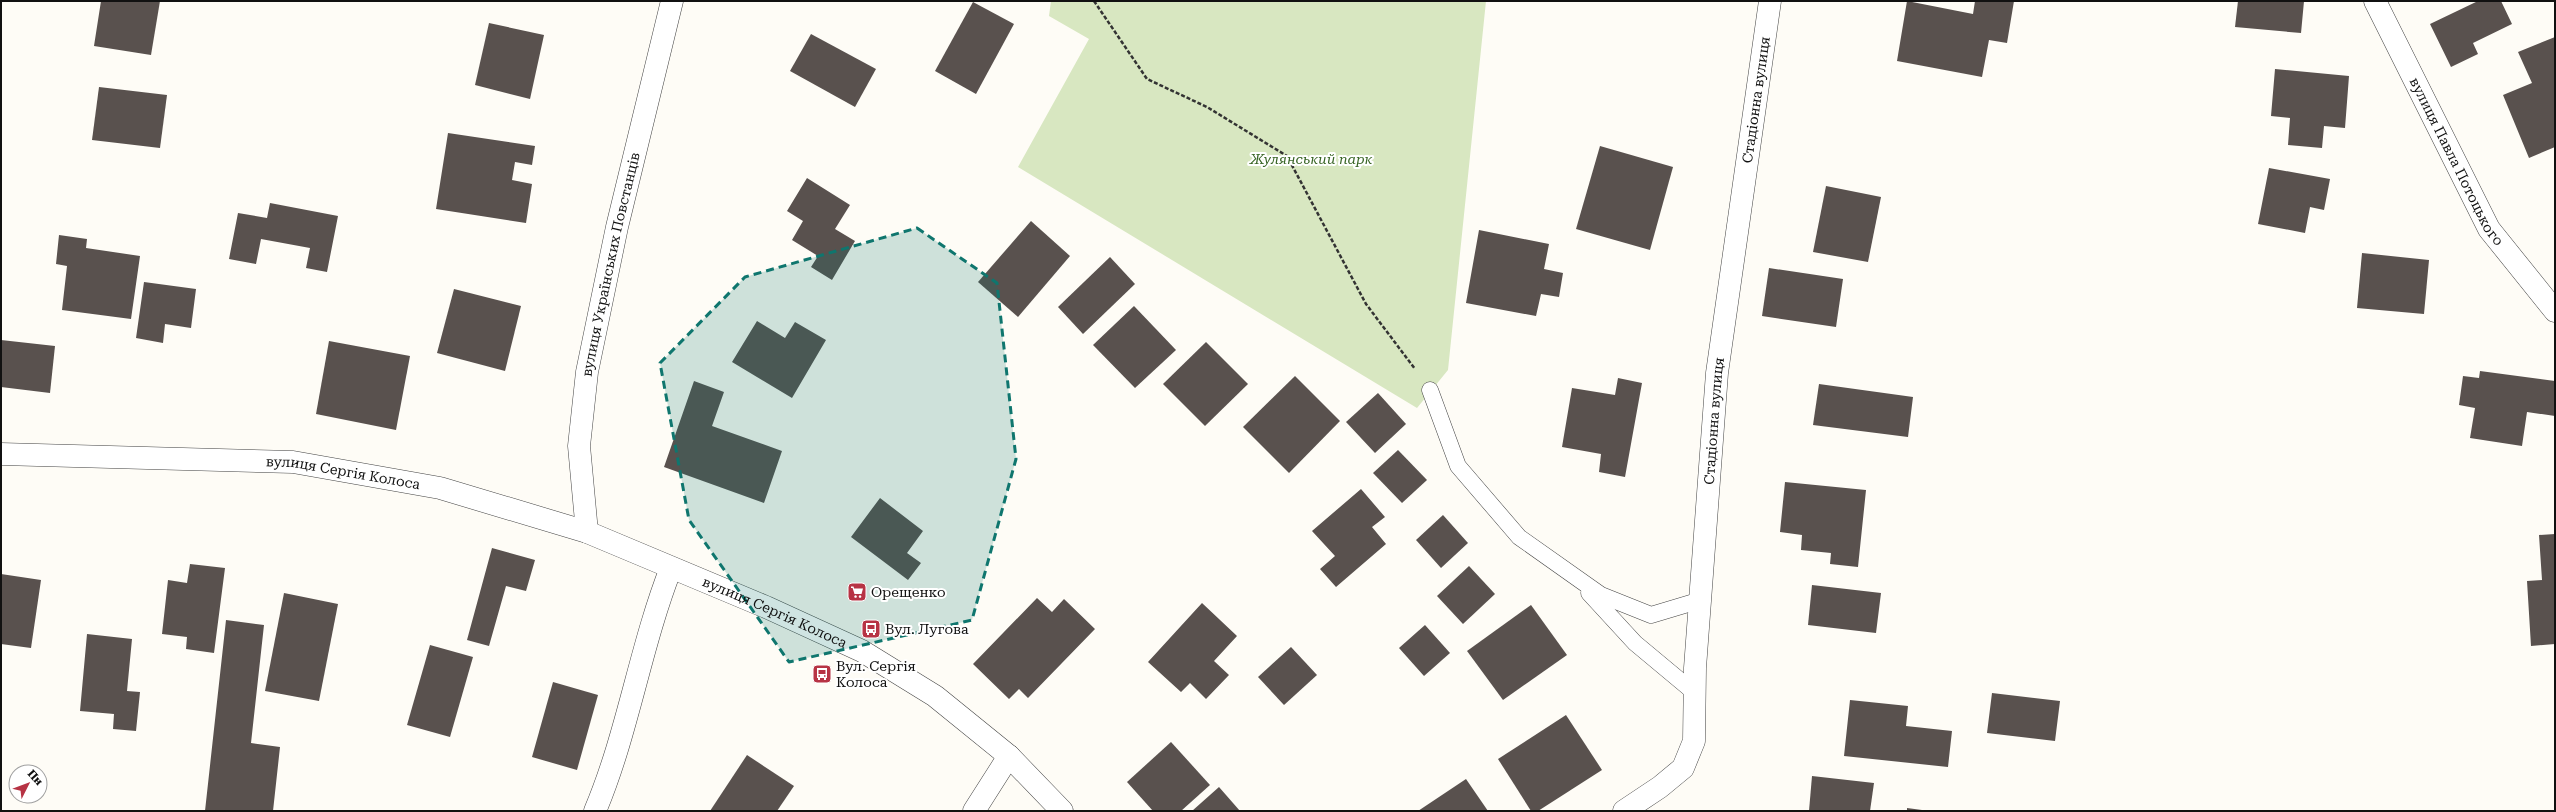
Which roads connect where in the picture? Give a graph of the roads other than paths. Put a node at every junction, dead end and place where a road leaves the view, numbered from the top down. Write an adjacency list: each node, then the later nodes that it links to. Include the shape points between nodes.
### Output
1 (672, 1): 7 (street, вулиця Українських Повстанців, via 617,227 587,372 579,446)
2 (1770, 1): 10 (street, Стадіонна вулиця, via 1717,373)
3 (2375, 1): 4 (street, вулиця Павла Потоцького, via 2489,229)
4 (2555, 311)
5 (1430, 390): 9 (lane, via 1458,466 1519,537)
6 (1, 454): 7 (street, вулиця Сергія Колоса, via 293,462 440,488)
7 (587, 532): 8 (street, вулиця Сергія Колоса)
8 (671, 568): 12 (street, вулиця Сергія Колоса, via 766,607 862,652 935,696); 13 (street)
9 (1573, 575): 10 (lane, via 1601,595 1651,615); 11 (lane, via 1636,643)
10 (1701, 600): 11 (street, Стадіонна вулиця)
11 (1695, 693): 16 (street, Стадіонна вулиця, via 1694,741 1683,768)
12 (1009, 756): 14 (street); 15 (street, вулиця Сергія Колоса)
13 (595, 811)
14 (974, 811)
15 (1062, 811)
16 (1624, 811)

